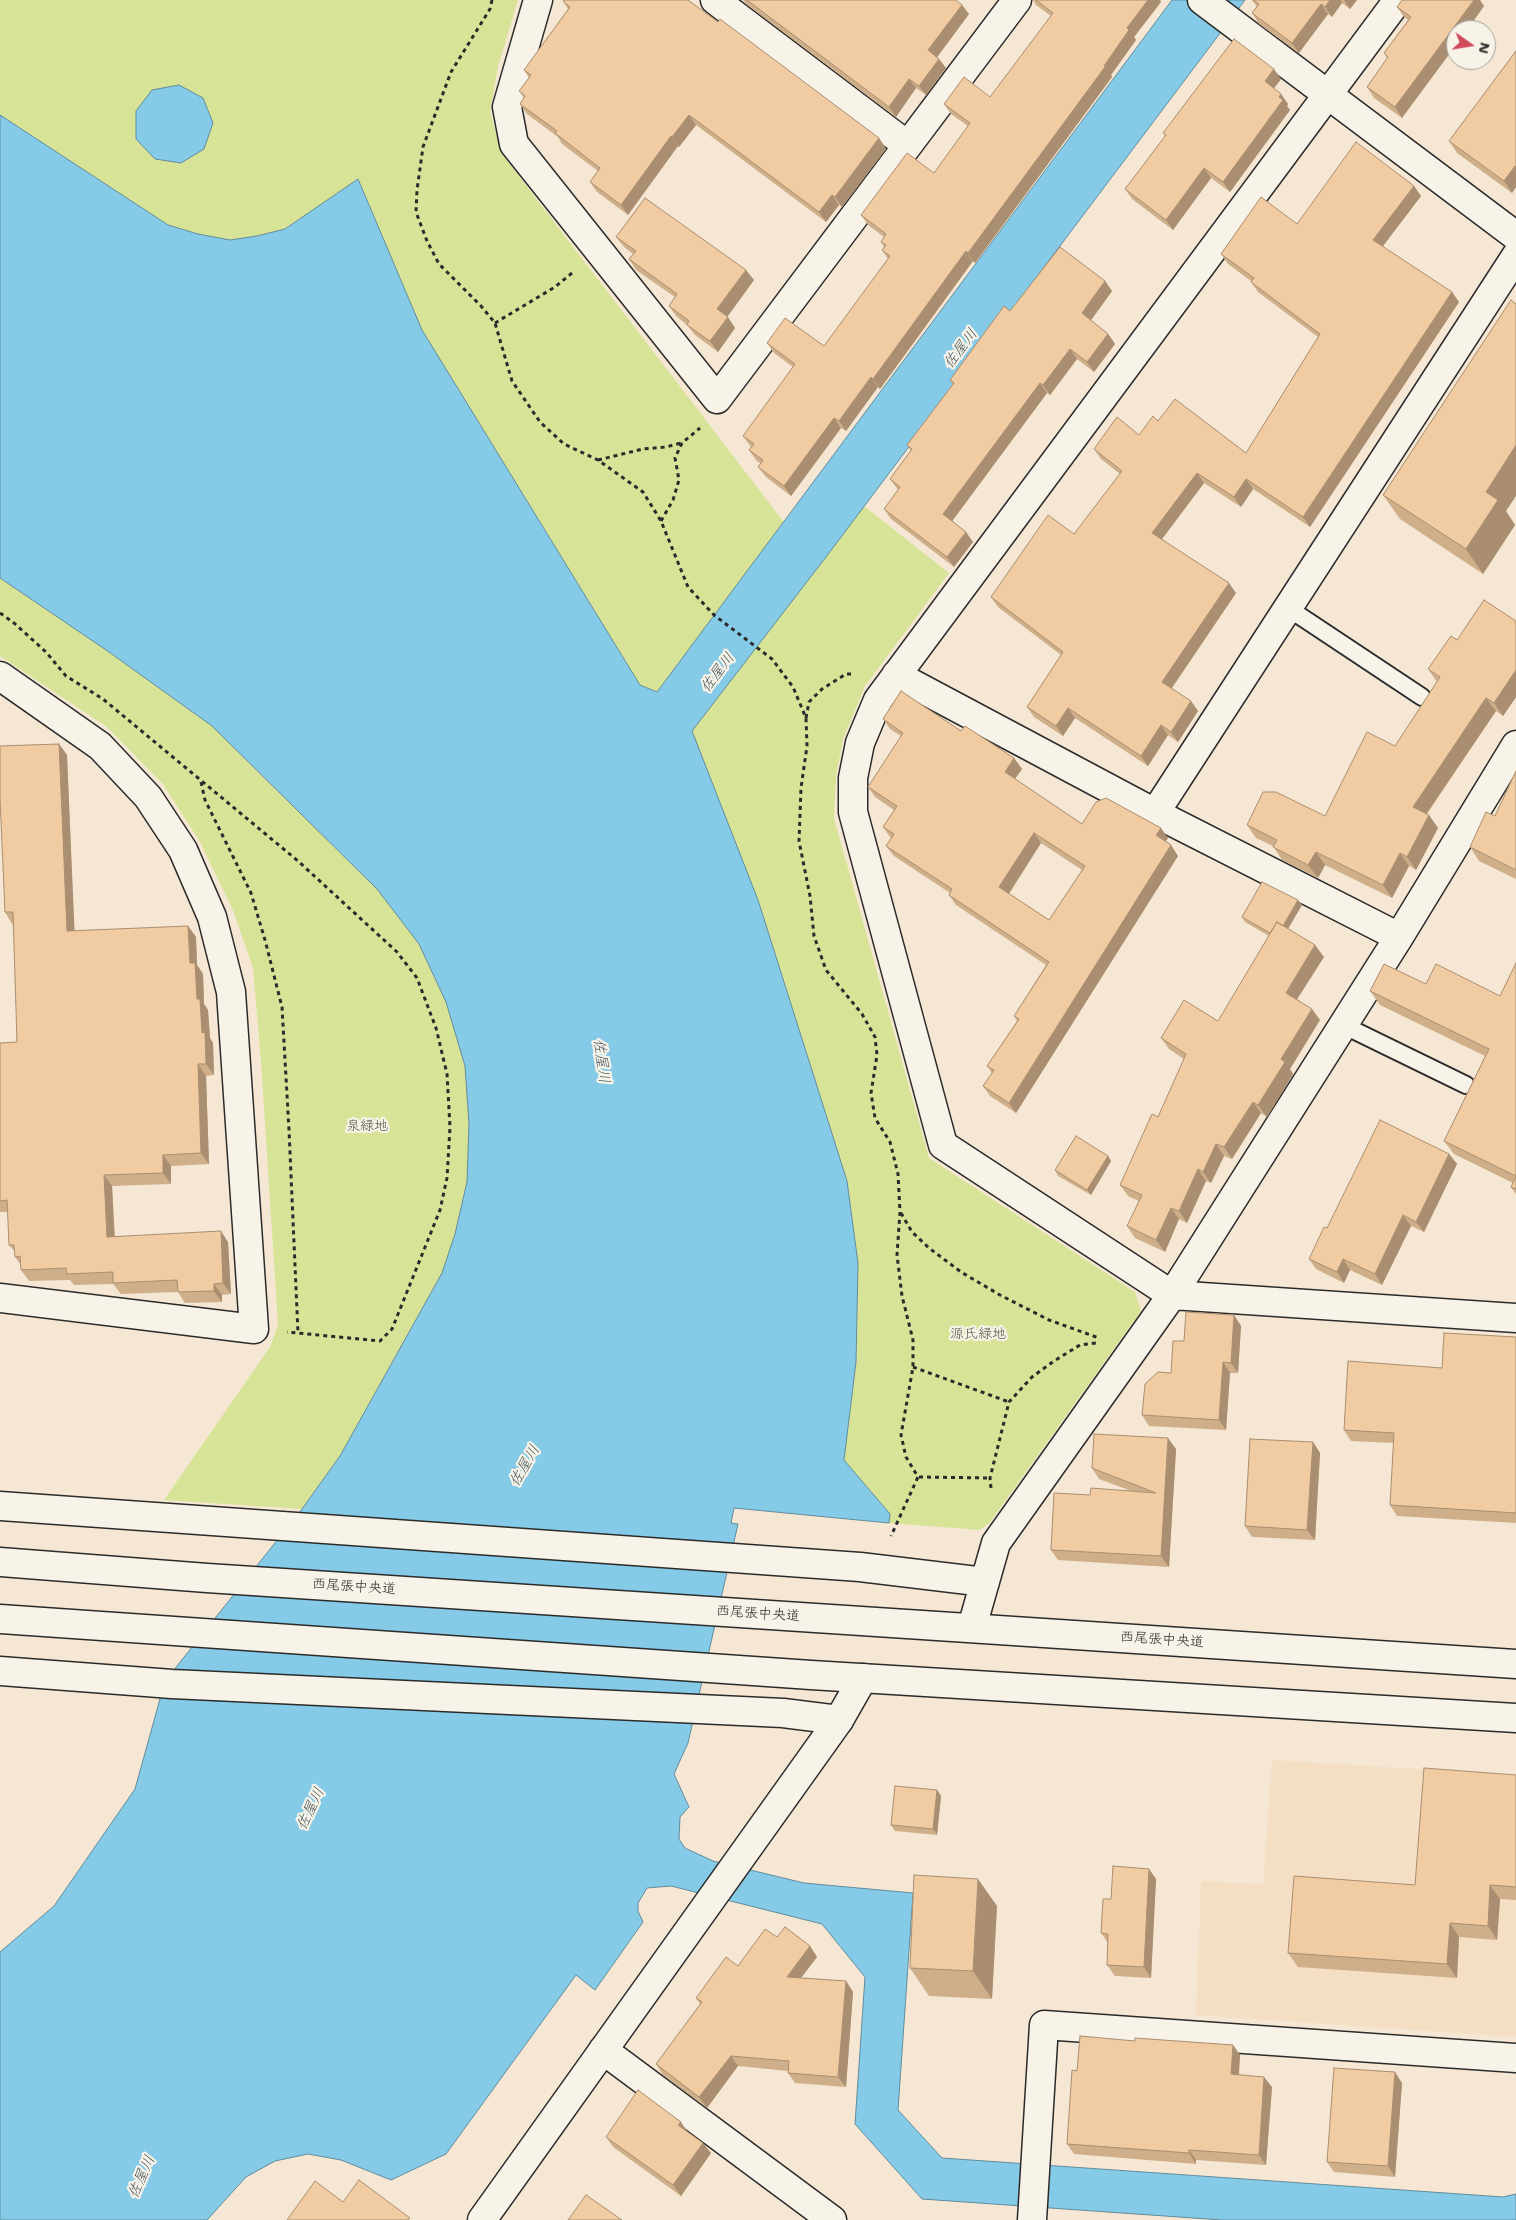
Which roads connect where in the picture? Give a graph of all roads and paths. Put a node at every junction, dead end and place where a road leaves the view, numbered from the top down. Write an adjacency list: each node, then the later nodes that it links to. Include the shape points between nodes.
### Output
1 (492, 0): 12 (path, via 490,9 451,72 423,147 416,212 439,264)
2 (538, 0): 10 (street, via 507,108 514,144)
3 (715, 0): 8 (street)
4 (1017, 0): 8 (street)
5 (1202, 0): 7 (street)
6 (1398, 0): 7 (street)
7 (1328, 94): 9 (street); 20 (street)
8 (908, 145): 13 (street)
9 (1516, 236)
10 (597, 250): 12 (path, via 556,287); 13 (street)
11 (1516, 256): 17 (street)
12 (495, 323): 15 (path, via 512,381 540,422 564,444)
13 (717, 399): 14 (path, via 706,424)
14 (682, 443): 15 (path); 16 (path, via 675,458 679,480 673,500)
15 (598, 460): 16 (path, via 643,492)
16 (661, 520): 22 (path, via 688,586 714,615 772,659 793,687)
17 (1288, 608): 21 (lane); 24 (street)
18 (0, 613): 32 (path, via 46,652 66,676 103,699 298,861 397,952 417,978 436,1028 447,1074 450,1127 447,1178 440,1210 392,1329 380,1341)
19 (0, 676): 32 (street, via 100,746 148,797 183,850 212,917 231,992)
20 (896, 676): 22 (path, via 846,674 822,689 809,702); 24 (street); 29 (street, via 878,700 860,743 853,778 852,812 943,1146)
21 (1422, 697)
22 (806, 718): 28 (path, via 807,746 799,841 814,936 826,970 862,1014 875,1037 877,1055 871,1092 875,1118 890,1142 898,1174)
23 (1516, 745): 25 (street)
24 (1156, 813): 25 (street)
25 (1399, 936): 26 (street)
26 (1343, 1025): 27 (lane); 29 (street)
27 (1466, 1085)
28 (900, 1212): 33 (path, via 897,1254 902,1296 913,1340); 34 (path, via 912,1232 960,1272 1049,1320 1107,1341 1080,1345 1067,1353 1032,1377)
29 (1172, 1295): 31 (street); 38 (street)
30 (0, 1298): 32 (street)
31 (1516, 1318)
32 (254, 1329)
33 (913, 1367): 34 (path); 35 (path, via 901,1435 906,1457)
34 (1009, 1402): 36 (path)
35 (918, 1478): 36 (path); 40 (path, via 896,1524)
36 (990, 1478): 38 (path, via 998,1514)
37 (0, 1506): 40 (street)
38 (1008, 1528): 41 (street, via 996,1543)
39 (0, 1562): 43 (street, 西尾張中央道)
40 (869, 1568): 41 (street)
41 (985, 1582): 43 (street)
42 (0, 1619): 46 (street)
43 (972, 1627): 44 (street, 西尾張中央道)
44 (1516, 1664)
45 (0, 1670): 48 (street, via 172,1684 783,1713)
46 (863, 1678): 47 (street); 48 (street)
47 (1516, 1718)
48 (839, 1720): 49 (street)
49 (603, 2050): 52 (street); 53 (street)
50 (1516, 2058): 51 (street, via 1044,2025)
51 (1032, 2218)
52 (482, 2220)
53 (832, 2220)

